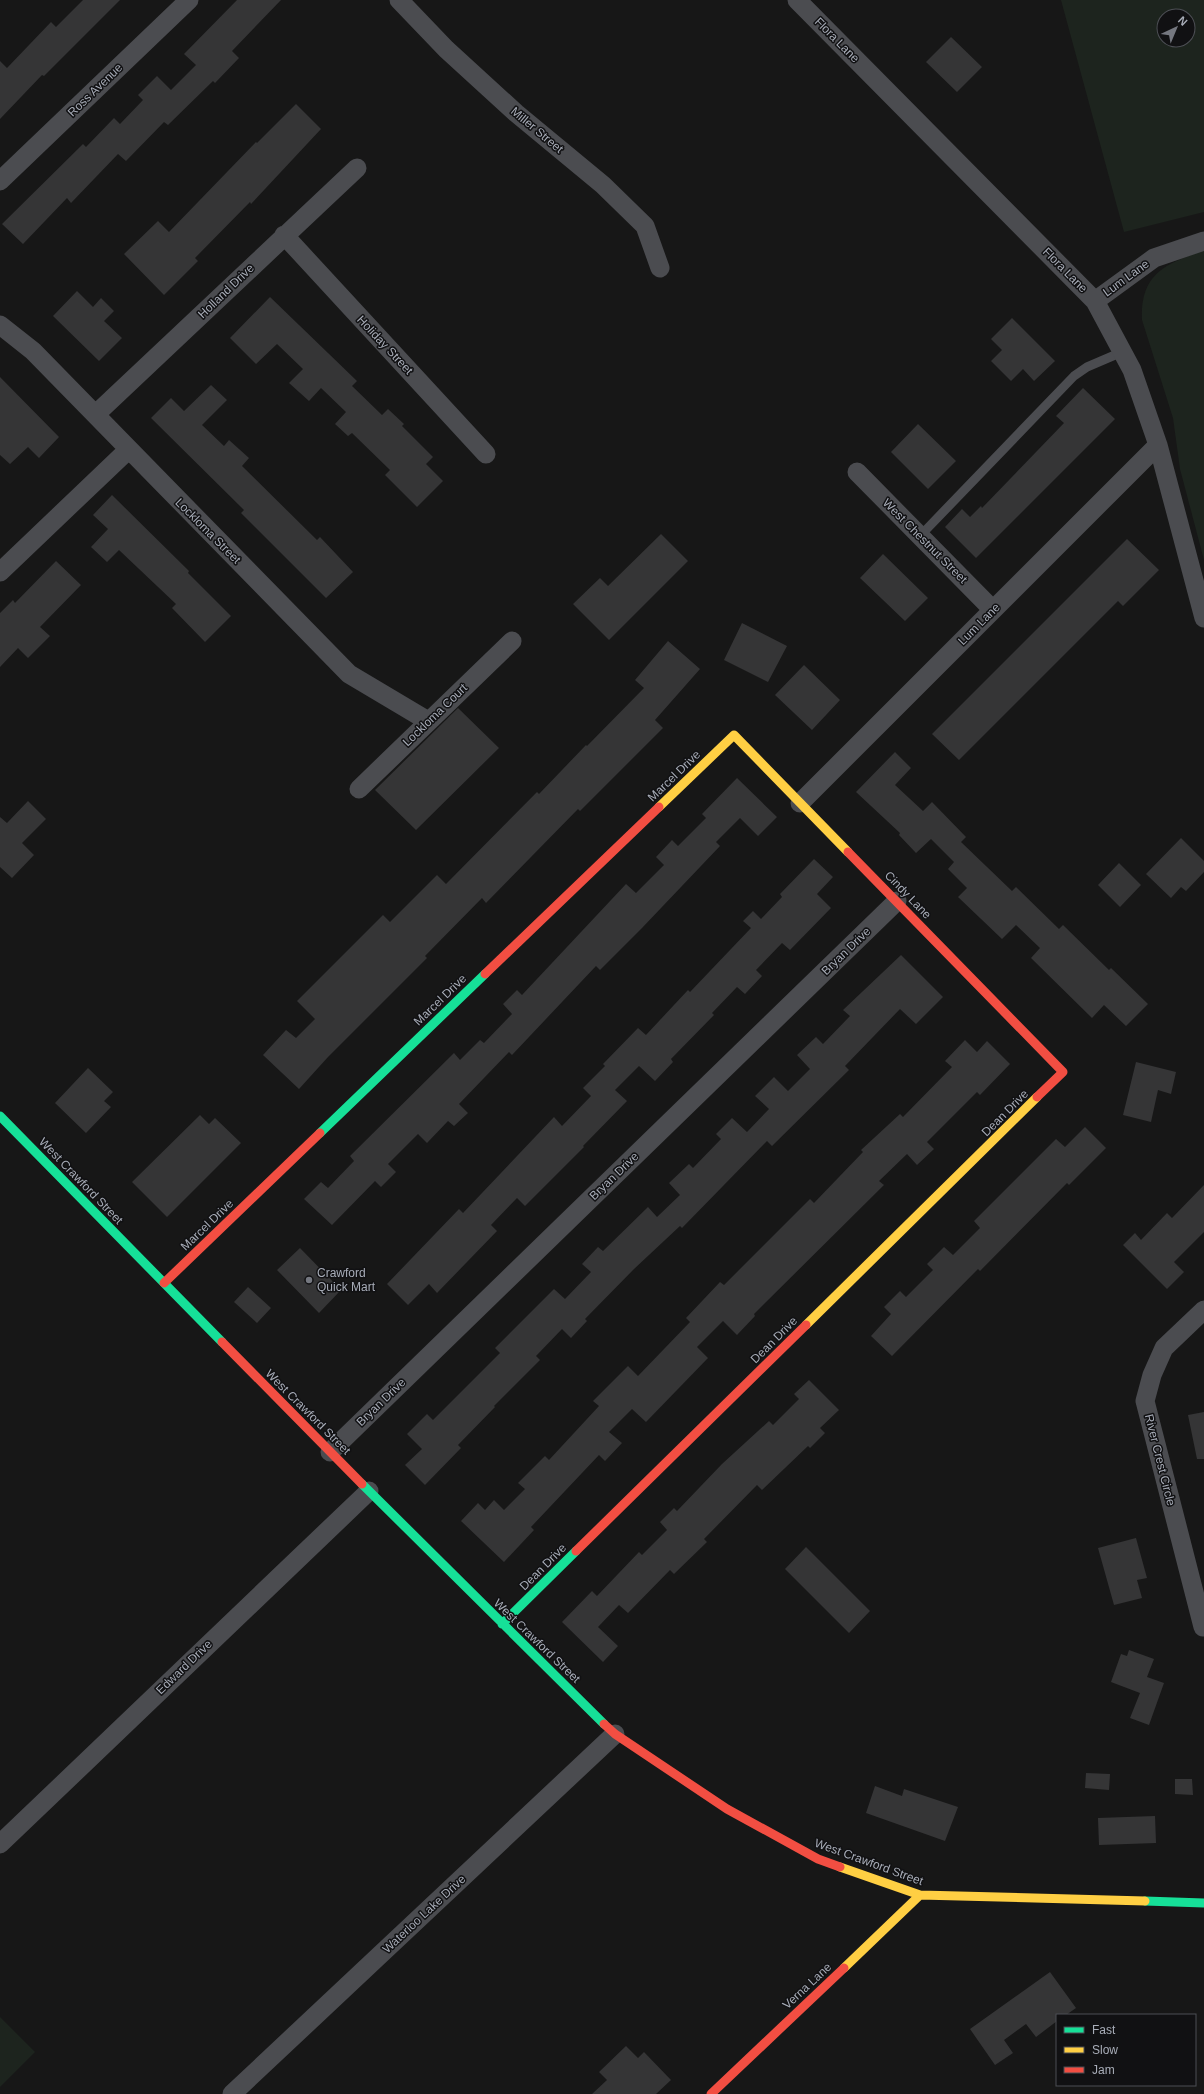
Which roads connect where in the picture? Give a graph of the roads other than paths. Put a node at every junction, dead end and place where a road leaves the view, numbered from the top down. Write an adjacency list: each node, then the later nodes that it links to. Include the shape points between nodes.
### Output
1 (189, 0): 5 (street, Ross Avenue)
2 (399, 0): 8 (street, Miller Street, via 446,49 516,113 603,185 645,226)
3 (797, 0): 9 (street, Flora Lane)
4 (357, 168): 6 (street, Holland Drive)
5 (0, 181)
6 (284, 235): 12 (street, Holland Drive); 15 (street, Holiday Street)
7 (1204, 241): 9 (street, Lum Lane, via 1154,258)
8 (660, 268)
9 (1095, 301): 11 (street, Flora Lane)
10 (0, 325): 12 (street, Lockloma Street, via 32,350)
11 (1122, 352): 13 (street, Flora Lane, via 1132,370); 17 (lane, via 1087,367 1074,376)
12 (96, 414): 14 (street, Lockloma Street)
13 (1158, 445): 19 (street, Lum Lane); 20 (street, Flora Lane)
14 (128, 450): 18 (street); 22 (street, Lockloma Street, via 349,674)
15 (486, 454)
16 (857, 472): 17 (street, West Chestnut Street)
17 (920, 536): 19 (street, West Chestnut Street)
18 (0, 572)
19 (993, 610): 25 (street, Lum Lane)
20 (1204, 618)
21 (512, 641): 22 (street, Lockloma Court)
22 (428, 721): 24 (street, Lockloma Court)
23 (734, 735): 25 (street, Cindy Lane); 29 (street, Marcel Drive)
24 (359, 789)
25 (800, 803): 26 (street, Cindy Lane)
26 (898, 901): 27 (street, Cindy Lane); 31 (street, Bryan Drive)
27 (1063, 1072): 33 (street, Dean Drive)
28 (0, 1116): 29 (street, West Crawford Street)
29 (164, 1283): 31 (street, West Crawford Street)
30 (1204, 1310): 34 (street, River Crest Circle, via 1164,1348 1152,1374 1145,1401)
31 (330, 1452): 32 (street, West Crawford Street)
32 (369, 1491): 33 (street, West Crawford Street); 36 (street, Edward Drive)
33 (502, 1624): 35 (street, West Crawford Street)
34 (1203, 1627)
35 (615, 1734): 37 (street, West Crawford Street, via 728,1809 818,1859); 39 (street, Waterloo Lake Drive)
36 (0, 1844)
37 (920, 1895): 38 (street, West Crawford Street); 40 (street, Verna Lane)
38 (1204, 1903)
39 (232, 2094)
40 (711, 2094)

